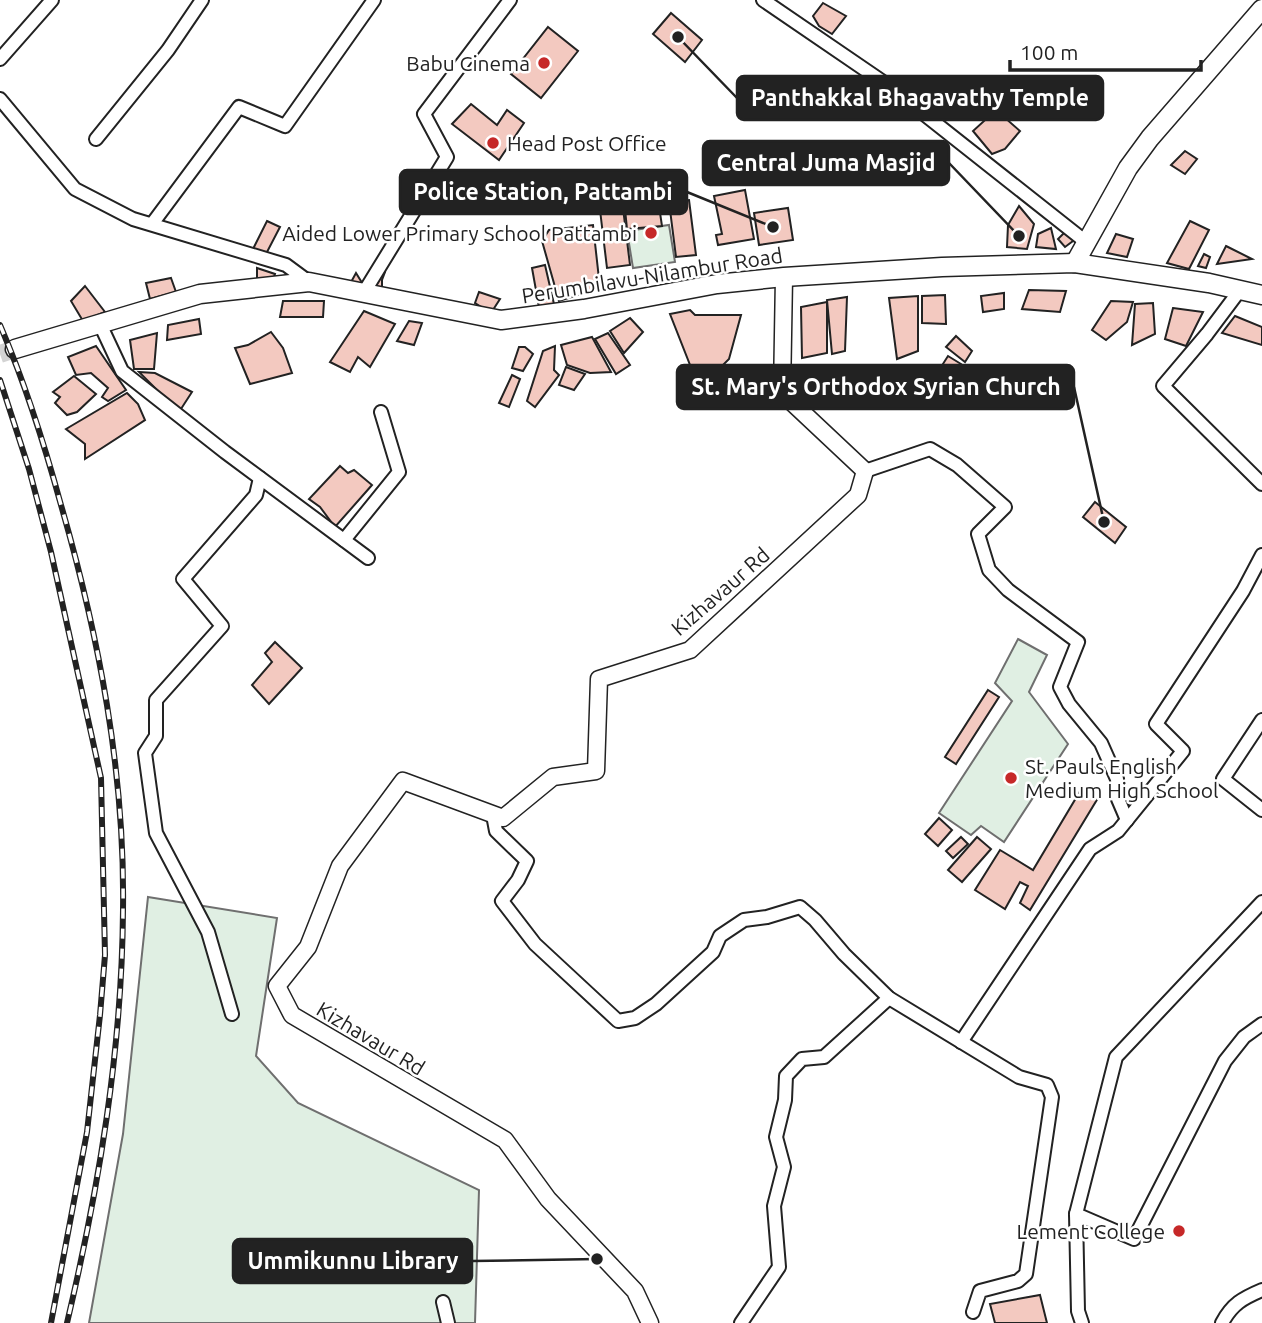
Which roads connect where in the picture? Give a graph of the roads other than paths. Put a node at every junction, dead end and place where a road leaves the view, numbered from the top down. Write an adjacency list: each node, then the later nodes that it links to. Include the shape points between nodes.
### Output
1 (52, 0): 7 (street)
2 (202, 0): 9 (street)
3 (374, 0): 10 (street, via 285,126 240,107)
4 (510, 0): 16 (street, via 424,114 447,157)
5 (763, 0): 11 (street, via 886,84)
6 (1262, 9): 11 (main road, via 1128,167)
7 (0, 58)
8 (0, 99): 10 (street, via 75,189)
9 (96, 139)
10 (152, 224): 14 (street, via 286,265)
11 (1086, 242): 12 (main road)
12 (1075, 263): 13 (main road, Perumbilavu-Nilambur Road); 15 (main road, Perumbilavu-Nilambur Road)
13 (783, 276): 16 (main road, Perumbilavu-Nilambur Road, via 501,320); 21 (street, via 782,393)
14 (309, 282): 16 (main road, Perumbilavu-Nilambur Road); 18 (main road, Perumbilavu-Nilambur Road, via 200,293)
15 (1240, 290): 17 (main road, Perumbilavu-Nilambur Road); 23 (street, via 1163,386)
16 (363, 295)
17 (1262, 295)
18 (100, 324): 19 (main road, Perumbilavu-Nilambur Road); 22 (street, via 122,372)
19 (15, 349)
20 (382, 412): 24 (street, via 399,472)
21 (865, 471): 29 (street, Kizhavaur Rd, via 858,495 690,650 598,679 596,771 553,777 503,818); 30 (street, via 930,449 957,465 1005,507 978,534 989,570 1008,590 1078,642 1060,687 1101,743 1117,779 1118,799)
22 (260, 478): 24 (street); 33 (street, via 256,495 183,579 222,626 156,700 156,736 145,752 156,833 208,932)
23 (1262, 484)
24 (344, 540): 26 (street)
25 (1262, 555): 30 (street, via 1156,724 1183,751)
26 (368, 558)
27 (1262, 720): 28 (street, via 1223,779)
28 (1262, 810)
29 (493, 815): 32 (street, via 496,831 527,861 502,901 535,944 618,1021 635,1018 656,1004 713,952 720,936 744,920 800,907); 41 (street, Kizhavaur Rd, via 403,781 340,866 307,947 277,986 292,1015 505,1140 548,1199 635,1292)
30 (1127, 820): 35 (street, via 1090,849)
31 (1262, 902): 36 (street, via 1116,1057)
32 (889, 998): 35 (street); 42 (street, via 824,1057 802,1059 786,1076 776,1137 784,1167 774,1206 779,1267)
33 (232, 1014)
34 (1262, 1024): 36 (street, via 1224,1061 1134,1239)
35 (961, 1042): 39 (street, via 1019,1077 1047,1085 1052,1097 1026,1274 1018,1281 980,1291)
36 (1076, 1214): 43 (street, via 1077,1311)
37 (1262, 1290): 44 (street, via 1241,1298)
38 (443, 1303): 40 (street)
39 (973, 1312)
40 (448, 1323)
41 (650, 1323)
42 (741, 1323)
43 (1082, 1323)
44 (1222, 1323)

